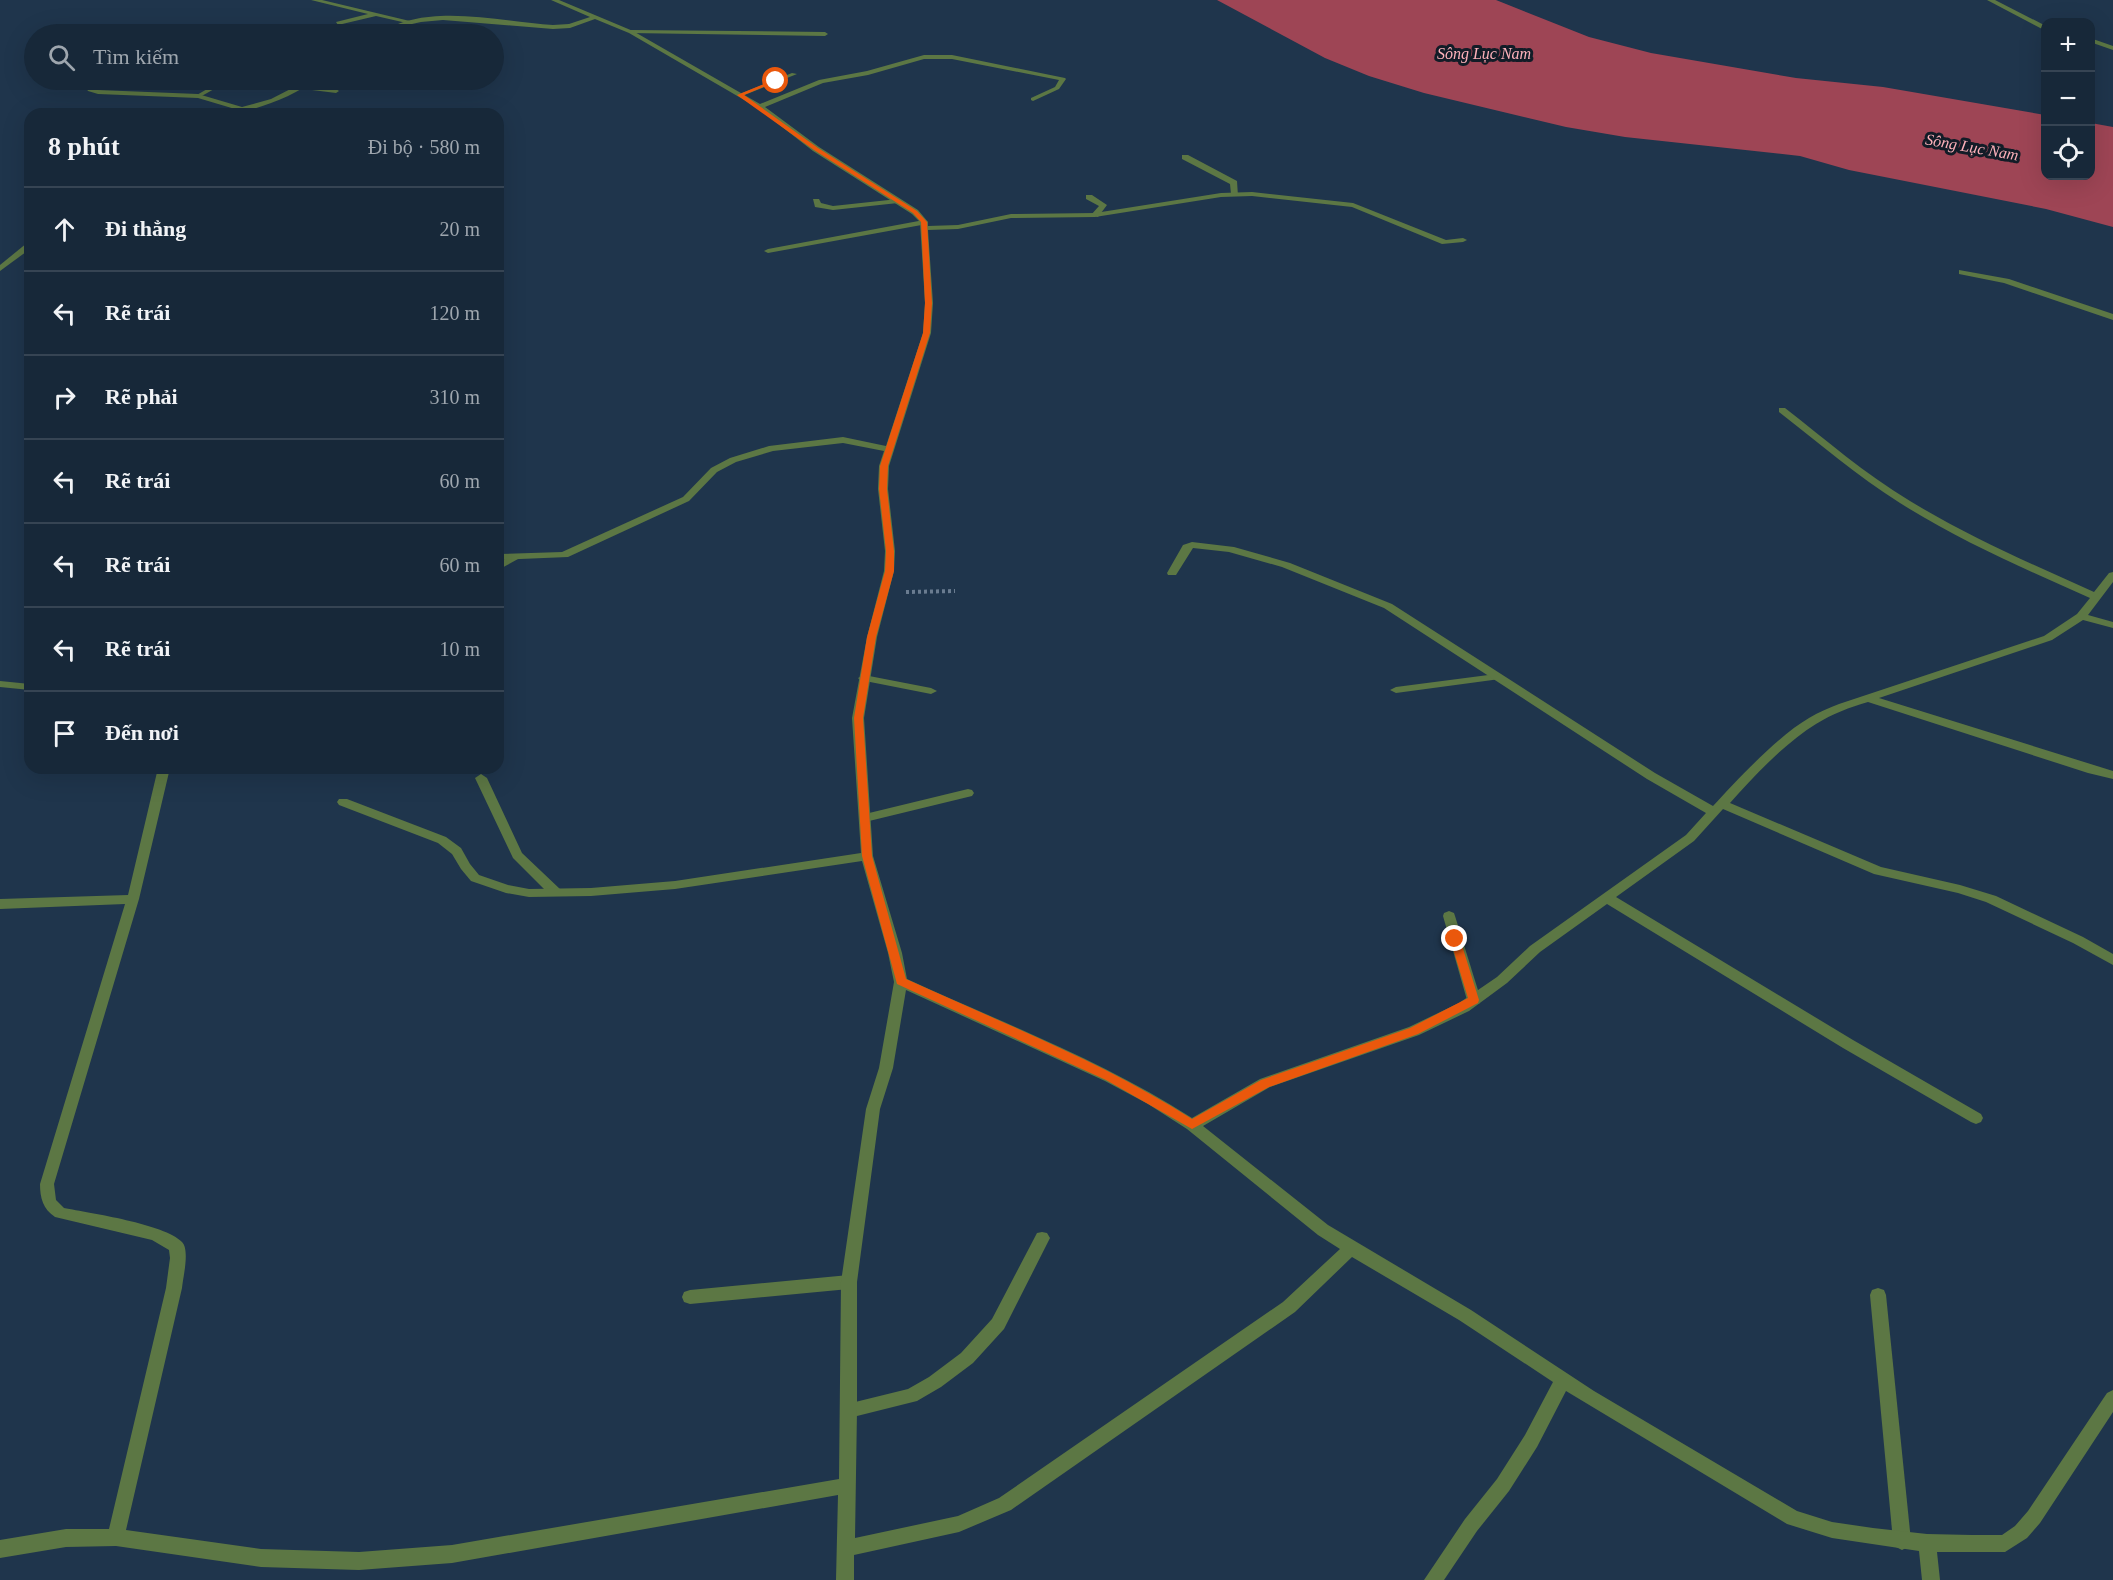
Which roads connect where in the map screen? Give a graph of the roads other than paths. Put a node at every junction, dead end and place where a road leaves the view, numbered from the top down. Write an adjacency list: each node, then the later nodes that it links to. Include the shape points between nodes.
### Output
1 (314, 0): 4 (street)
2 (554, 0): 5 (street)
3 (1990, 0): 9 (street)
4 (375, 15): 6 (street); 7 (street)
5 (596, 17): 6 (street, via 553,27 442,18); 10 (street)
6 (411, 22): 8 (street)
7 (338, 23)
8 (406, 24)
9 (2041, 26)
10 (631, 32): 11 (street); 20 (street)
11 (825, 34)
12 (2095, 41): 13 (street)
13 (2113, 48)
14 (794, 74): 20 (street)
15 (90, 90): 21 (street)
16 (209, 90): 21 (street)
17 (292, 90): 24 (street, via 273,100)
18 (326, 90): 19 (street)
19 (336, 91)
20 (740, 95): 23 (street)
21 (198, 96): 24 (street)
22 (1033, 99): 23 (street, via 1057,87 1063,79 933,56 821,81)
23 (759, 107): 29 (street)
24 (240, 108)
25 (1185, 157): 26 (street, via 1234,183)
26 (1235, 194): 30 (street); 32 (street, via 1353,205 1445,242)
27 (1089, 197): 30 (street, via 1103,205)
28 (816, 201): 29 (street, via 833,208)
29 (898, 201): 31 (street, via 915,212)
30 (1095, 214): 31 (street, via 1011,216 975,224)
31 (925, 225): 34 (street); 39 (street, via 927,333)
32 (1462, 240)
33 (24, 250): 35 (street)
34 (768, 250)
35 (0, 269)
36 (1962, 272): 37 (street, via 2006,281)
37 (2113, 317)
38 (1782, 410): 45 (street, via 1901,499 2003,554)
39 (888, 449): 41 (street, via 843,440 772,448 714,470 686,499 564,555); 49 (street, via 883,489 890,571)
40 (504, 557): 41 (street)
41 (514, 557): 42 (street)
42 (504, 563)
43 (1172, 573): 48 (street, via 1184,550 1192,545 1230,549 1286,565 1388,606)
44 (2113, 575): 45 (street)
45 (2096, 597): 46 (street)
46 (2081, 616): 47 (street); 54 (street, via 2048,638)
47 (2113, 625)
48 (1496, 677): 52 (street); 60 (street, via 1651,776)
49 (864, 678): 53 (street); 61 (street, via 858,718)
50 (0, 684): 51 (street)
51 (24, 686)
52 (1396, 690)
53 (931, 691)
54 (1868, 698): 56 (street); 60 (street, via 1812,721)
55 (163, 774): 65 (street)
56 (2113, 775)
57 (481, 778): 63 (street, via 517,855)
58 (968, 793): 61 (street)
59 (343, 802): 63 (street, via 442,840 457,851 476,878 506,889)
60 (1718, 808): 64 (street, via 1690,838); 68 (street, via 1878,871 1991,899)
61 (865, 818): 62 (street)
62 (867, 856): 63 (street, via 675,885); 69 (street)
63 (556, 892)
64 (1608, 898): 70 (street, via 1535,949 1502,981); 71 (street)
65 (133, 899): 66 (street); 82 (street, via 47,1184 47,1198 60,1213 155,1234 176,1246 174,1288)
66 (0, 904)
67 (1449, 916): 70 (street)
68 (2113, 960)
69 (901, 982): 72 (street, via 1110,1077); 75 (street, via 886,1068 873,1109)
70 (1474, 1000): 72 (street, via 1414,1031 1265,1083)
71 (1976, 1118)
72 (1192, 1125): 74 (street)
73 (1042, 1238): 80 (street, via 998,1324 968,1358 911,1396)
74 (1351, 1248): 78 (street, via 1465,1315); 86 (street, via 1289,1307 1005,1504 959,1524)
75 (849, 1282): 77 (street); 80 (street)
76 (1878, 1295): 83 (street)
77 (690, 1297)
78 (1563, 1380): 83 (street, via 1793,1518 1832,1530); 88 (street, via 1503,1485)
79 (2113, 1398): 84 (street, via 2021,1532 2005,1543)
80 (849, 1410): 81 (street)
81 (845, 1486): 82 (street, via 452,1554 359,1561 261,1558); 86 (street)
82 (116, 1537): 85 (street, via 66,1538)
83 (1902, 1541): 84 (street)
84 (1927, 1543): 89 (street)
85 (0, 1549)
86 (845, 1549): 87 (street)
87 (844, 1580)
88 (1433, 1580)
89 (1931, 1580)

